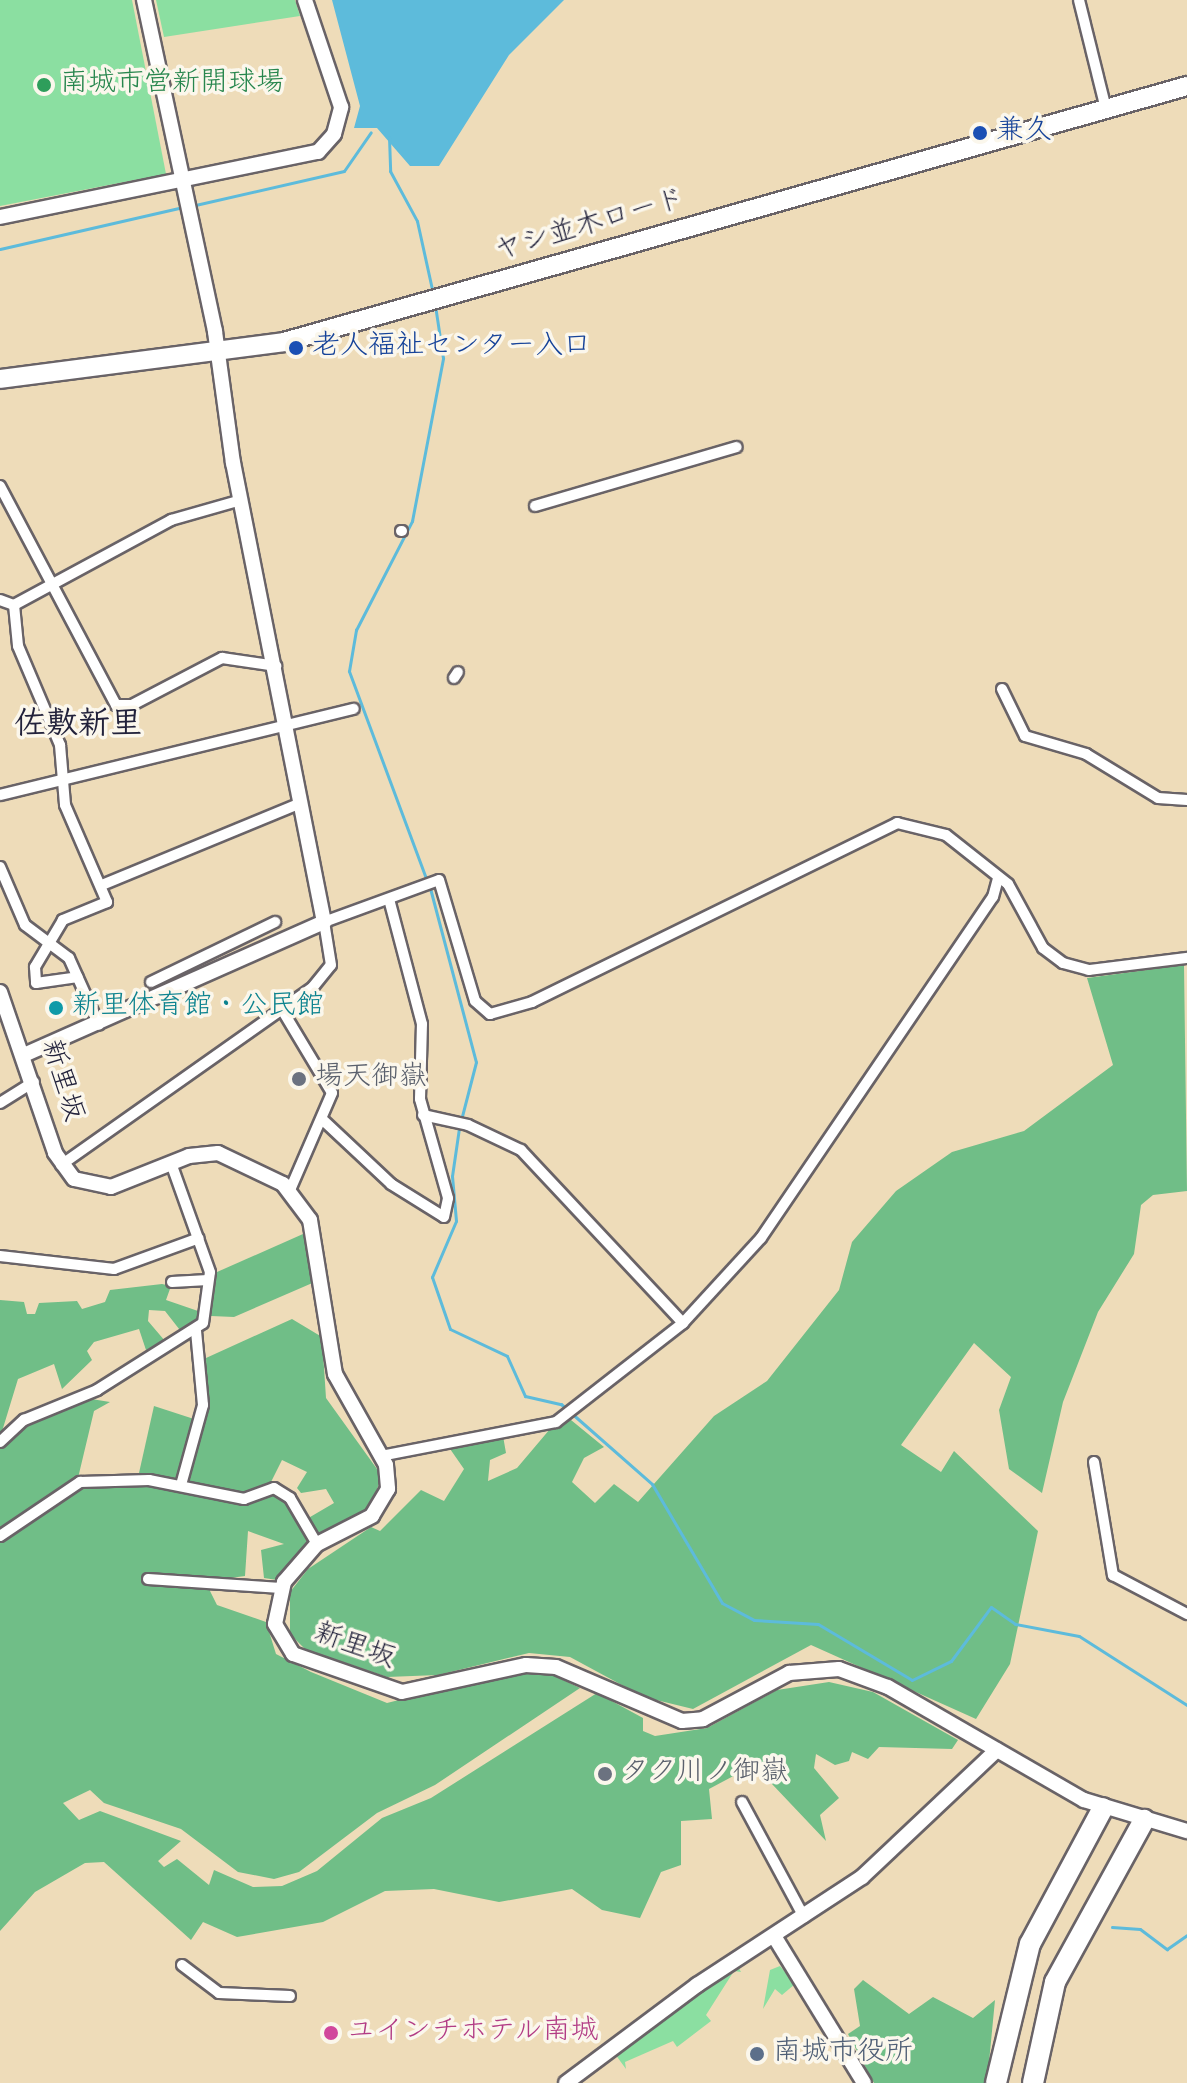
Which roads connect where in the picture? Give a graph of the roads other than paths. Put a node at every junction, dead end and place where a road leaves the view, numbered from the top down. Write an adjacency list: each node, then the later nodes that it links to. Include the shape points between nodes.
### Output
1 (144, 0): 6 (street)
2 (305, 0): 6 (street, via 341,107 334,134 305,158)
3 (1079, 0): 5 (street)
4 (1187, 86): 5 (highway, ヤシ並木ロード)
5 (1106, 109): 8 (highway, ヤシ並木ロード, via 434,300)
6 (184, 181): 7 (street); 8 (street)
7 (0, 217)
8 (218, 355): 9 (highway, ヤシ並木ロード); 12 (street)
9 (0, 379)
10 (737, 447): 13 (street)
11 (0, 486): 14 (street)
12 (241, 500): 14 (street, via 171,520); 17 (street)
13 (535, 506)
14 (51, 585): 16 (street); 17 (street, via 116,705 132,705 222,658)
15 (0, 600): 16 (street)
16 (14, 605): 21 (street, via 18,646 60,745)
17 (276, 666): 20 (street)
18 (1002, 689): 23 (street, via 1025,736 1086,754 1158,798)
19 (354, 709): 20 (street)
20 (288, 728): 21 (street); 24 (street)
21 (59, 781): 22 (street); 27 (street, via 88,871)
22 (0, 795)
23 (1187, 800)
24 (301, 803): 27 (street); 30 (street)
25 (0, 867): 31 (street, via 25,925)
26 (998, 878): 28 (street, via 939,831 905,823 875,827 499,1015 475,1001 435,881); 32 (street, via 1015,893 1043,948 1063,963 1089,970); 52 (street, via 993,897 761,1238)
27 (102, 885): 31 (street, via 107,902 63,920)
28 (389, 899): 30 (street); 43 (street, via 422,1024)
29 (275, 922): 33 (street)
30 (324, 922): 34 (street); 38 (street, via 331,965)
31 (50, 944): 35 (street); 35 (street, via 35,967 36,983)
32 (1187, 958)
33 (181, 967): 34 (street); 36 (street)
34 (197, 976): 39 (street)
35 (78, 977): 39 (street)
36 (151, 982)
37 (0, 992): 40 (street, 新里坂)
38 (284, 1013): 44 (street, via 331,1082); 46 (street)
39 (100, 1027): 40 (street)
40 (26, 1054): 41 (street, 新里坂)
41 (34, 1082): 42 (street); 46 (street, 新里坂)
42 (0, 1103)
43 (423, 1115): 44 (street, via 448,1198 444,1217 391,1184); 52 (street, via 467,1125 521,1150)
44 (324, 1121): 47 (street)
45 (171, 1163): 46 (street, 新里坂, via 102,1188 81,1183); 47 (street, 新里坂, via 218,1153); 48 (street)
46 (61, 1165)
47 (290, 1190): 55 (street, via 317,1239 339,1386)
48 (199, 1238): 49 (street, via 114,1269); 50 (street)
49 (0, 1256)
50 (208, 1280): 51 (street); 53 (street)
51 (172, 1282)
52 (683, 1323): 55 (street, via 564,1416)
53 (196, 1331): 54 (street, via 97,1390 24,1420); 57 (street, via 203,1405)
54 (0, 1442)
55 (381, 1456): 59 (street, via 388,1489 380,1509)
56 (1094, 1462): 62 (street, via 1113,1575)
57 (181, 1485): 58 (street, via 80,1482); 59 (street, via 244,1499 274,1488 290,1498)
58 (0, 1536)
59 (317, 1544): 61 (street)
60 (148, 1579): 61 (street)
61 (281, 1588): 63 (street, 新里坂, via 275,1624 286,1647 395,1691 543,1666 661,1717 691,1721 789,1673 827,1668 872,1679)
62 (1187, 1614)
63 (997, 1750): 65 (street, 新里坂); 68 (street, via 872,1869)
64 (742, 1802): 68 (street)
65 (1103, 1808): 66 (street, 新里坂); 74 (highway, via 1030,1944)
66 (1144, 1820): 67 (street, 新里坂); 75 (highway, via 1055,1982)
67 (1187, 1831)
68 (804, 1917): 69 (street)
69 (774, 1936): 72 (street); 73 (street)
70 (182, 1965): 71 (street, via 219,1993)
71 (290, 1996)
72 (566, 2083)
73 (864, 2083)
74 (996, 2083)
75 (1033, 2083)

